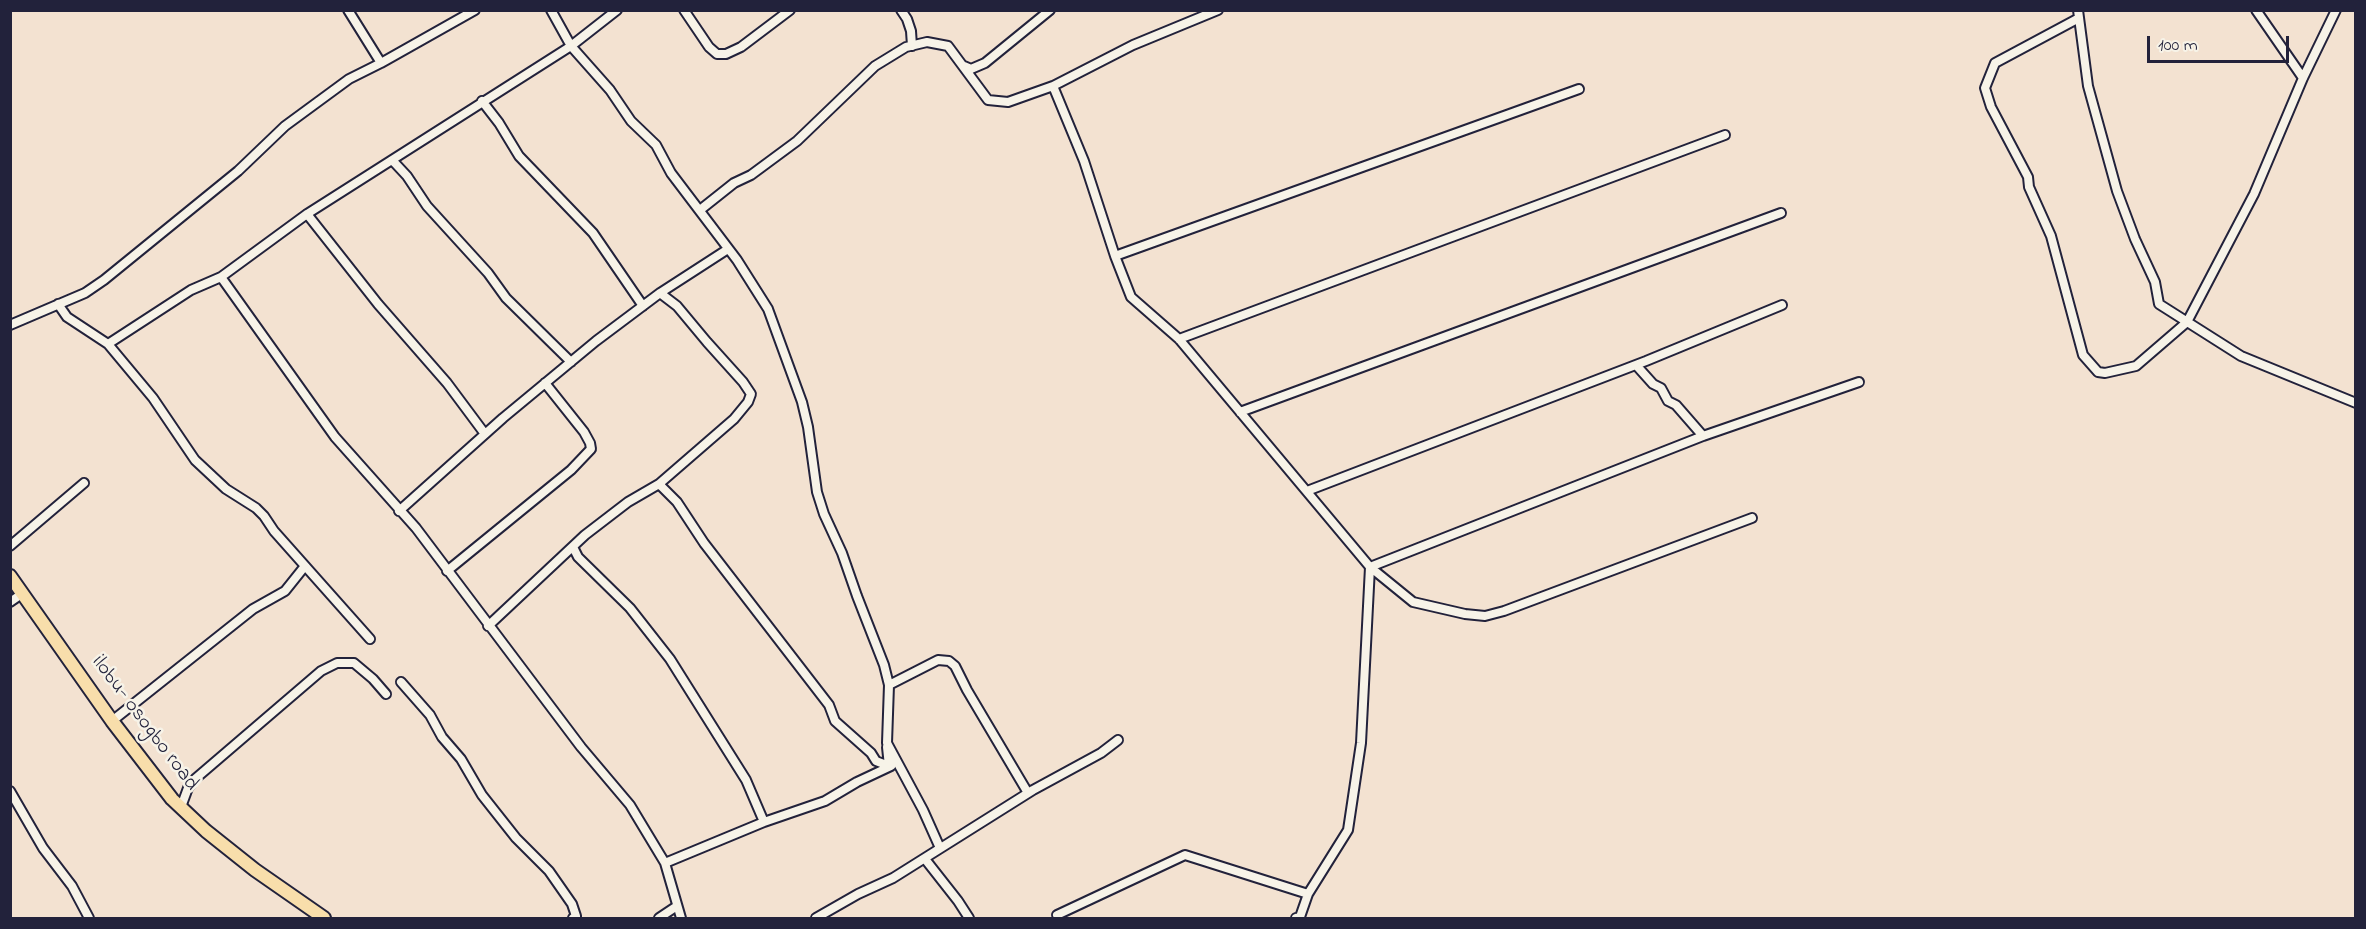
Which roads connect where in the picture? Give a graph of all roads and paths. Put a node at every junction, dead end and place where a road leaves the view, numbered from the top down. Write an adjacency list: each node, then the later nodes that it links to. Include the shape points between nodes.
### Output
1 (348, 10): 15 (street)
2 (475, 10): 15 (street)
3 (551, 10): 13 (street)
4 (617, 10): 13 (street)
5 (684, 10): 6 (street, via 717,54 741,46)
6 (790, 10)
7 (902, 10): 14 (street)
8 (1050, 10): 16 (street, via 985,63 971,69)
9 (1218, 10): 18 (street, via 1133,45)
10 (2256, 10): 17 (street)
11 (2336, 10): 17 (street)
12 (2078, 14): 33 (street, via 2088,86 2117,190 2155,282 2159,304); 33 (street, via 1995,63 1984,88 2028,177 2050,236 2083,355 2098,372 2136,366)
13 (571, 46): 20 (street); 23 (street, via 631,121 656,145 671,173)
14 (912, 46): 16 (street, via 927,42 948,46); 23 (street, via 875,66 797,141)
15 (381, 63): 30 (street, via 349,79 285,126 238,171 104,280)
16 (963, 65): 18 (street, via 988,100 1008,102)
17 (2303, 78): 33 (street, via 2254,194)
18 (1053, 86): 27 (street, via 1084,161)
19 (1579, 89): 27 (street)
20 (482, 101): 22 (street); 32 (street, via 519,156 593,233)
21 (1725, 135): 35 (street)
22 (393, 161): 25 (street); 37 (street, via 506,298)
23 (700, 210): 26 (street)
24 (1781, 213): 42 (street)
25 (307, 214): 28 (street); 43 (street)
26 (728, 249): 29 (street); 61 (street, via 768,309 792,372 808,427 824,514)
27 (1115, 256): 35 (street, via 1131,297)
28 (221, 277): 36 (street, via 191,290); 48 (street, via 335,437)
29 (660, 293): 32 (street); 46 (street, via 677,306 751,394 734,419)
30 (58, 304): 34 (street); 36 (street, via 67,317)
31 (1782, 305): 38 (street)
32 (643, 306): 37 (street)
33 (2187, 321): 41 (street, via 2241,356)
34 (10, 325)
35 (1179, 339): 42 (street)
36 (108, 344): 52 (street, via 153,398 195,460 226,489 256,508)
37 (571, 362): 40 (street)
38 (1636, 365): 44 (street); 47 (street)
39 (1859, 382): 44 (street)
40 (545, 383): 43 (street); 54 (street, via 584,432 591,449 571,470)
41 (2355, 403)
42 (1240, 412): 47 (street)
43 (485, 434): 48 (street)
44 (1703, 436): 53 (street)
45 (84, 483): 50 (street)
46 (658, 484): 51 (street, via 628,502); 67 (street, via 676,502 829,705 835,722 876,761)
47 (1307, 490): 53 (street)
48 (399, 511): 54 (street)
49 (1752, 518): 53 (street, via 1485,616 1413,602)
50 (10, 546)
51 (573, 547): 58 (street); 71 (street, via 578,557 630,608 670,659 746,780)
52 (305, 566): 59 (street); 63 (street, via 285,591 253,609)
53 (1370, 567): 75 (street, via 1361,743 1348,830)
54 (447, 571): 58 (street)
55 (10, 576): 56 (main road, ilobu- osogbo road)
56 (23, 593): 57 (street); 63 (main road, ilobu- osogbo road)
57 (10, 602)
58 (488, 626): 74 (street, via 630,805)
59 (370, 639)
60 (401, 682): 80 (street, via 430,715 482,795 549,872 572,904 576,915)
61 (889, 685): 65 (street); 69 (street, via 938,660 949,661)
62 (386, 694): 70 (street, via 354,663 337,663 321,671 195,779)
63 (112, 721): 70 (main road, ilobu- osogbo road)
64 (1118, 740): 69 (street)
65 (887, 743): 66 (street); 67 (street)
66 (899, 764): 67 (street); 72 (street)
67 (889, 766): 71 (street, via 825,801)
68 (10, 790): 78 (street)
69 (1028, 793): 72 (street)
70 (181, 807): 79 (main road, ilobu- osogbo road, via 255,870)
71 (764, 822): 74 (street)
72 (940, 848): 73 (street)
73 (925, 859): 83 (street); 84 (street)
74 (664, 863): 76 (street)
75 (1308, 894): 77 (street, via 1185,855); 85 (street, via 1300,917)
76 (677, 906): 81 (street); 82 (street)
77 (1055, 917)
78 (89, 918)
79 (324, 918)
80 (573, 918)
81 (659, 918)
82 (681, 918)
83 (816, 918)
84 (969, 918)
85 (1296, 918)

